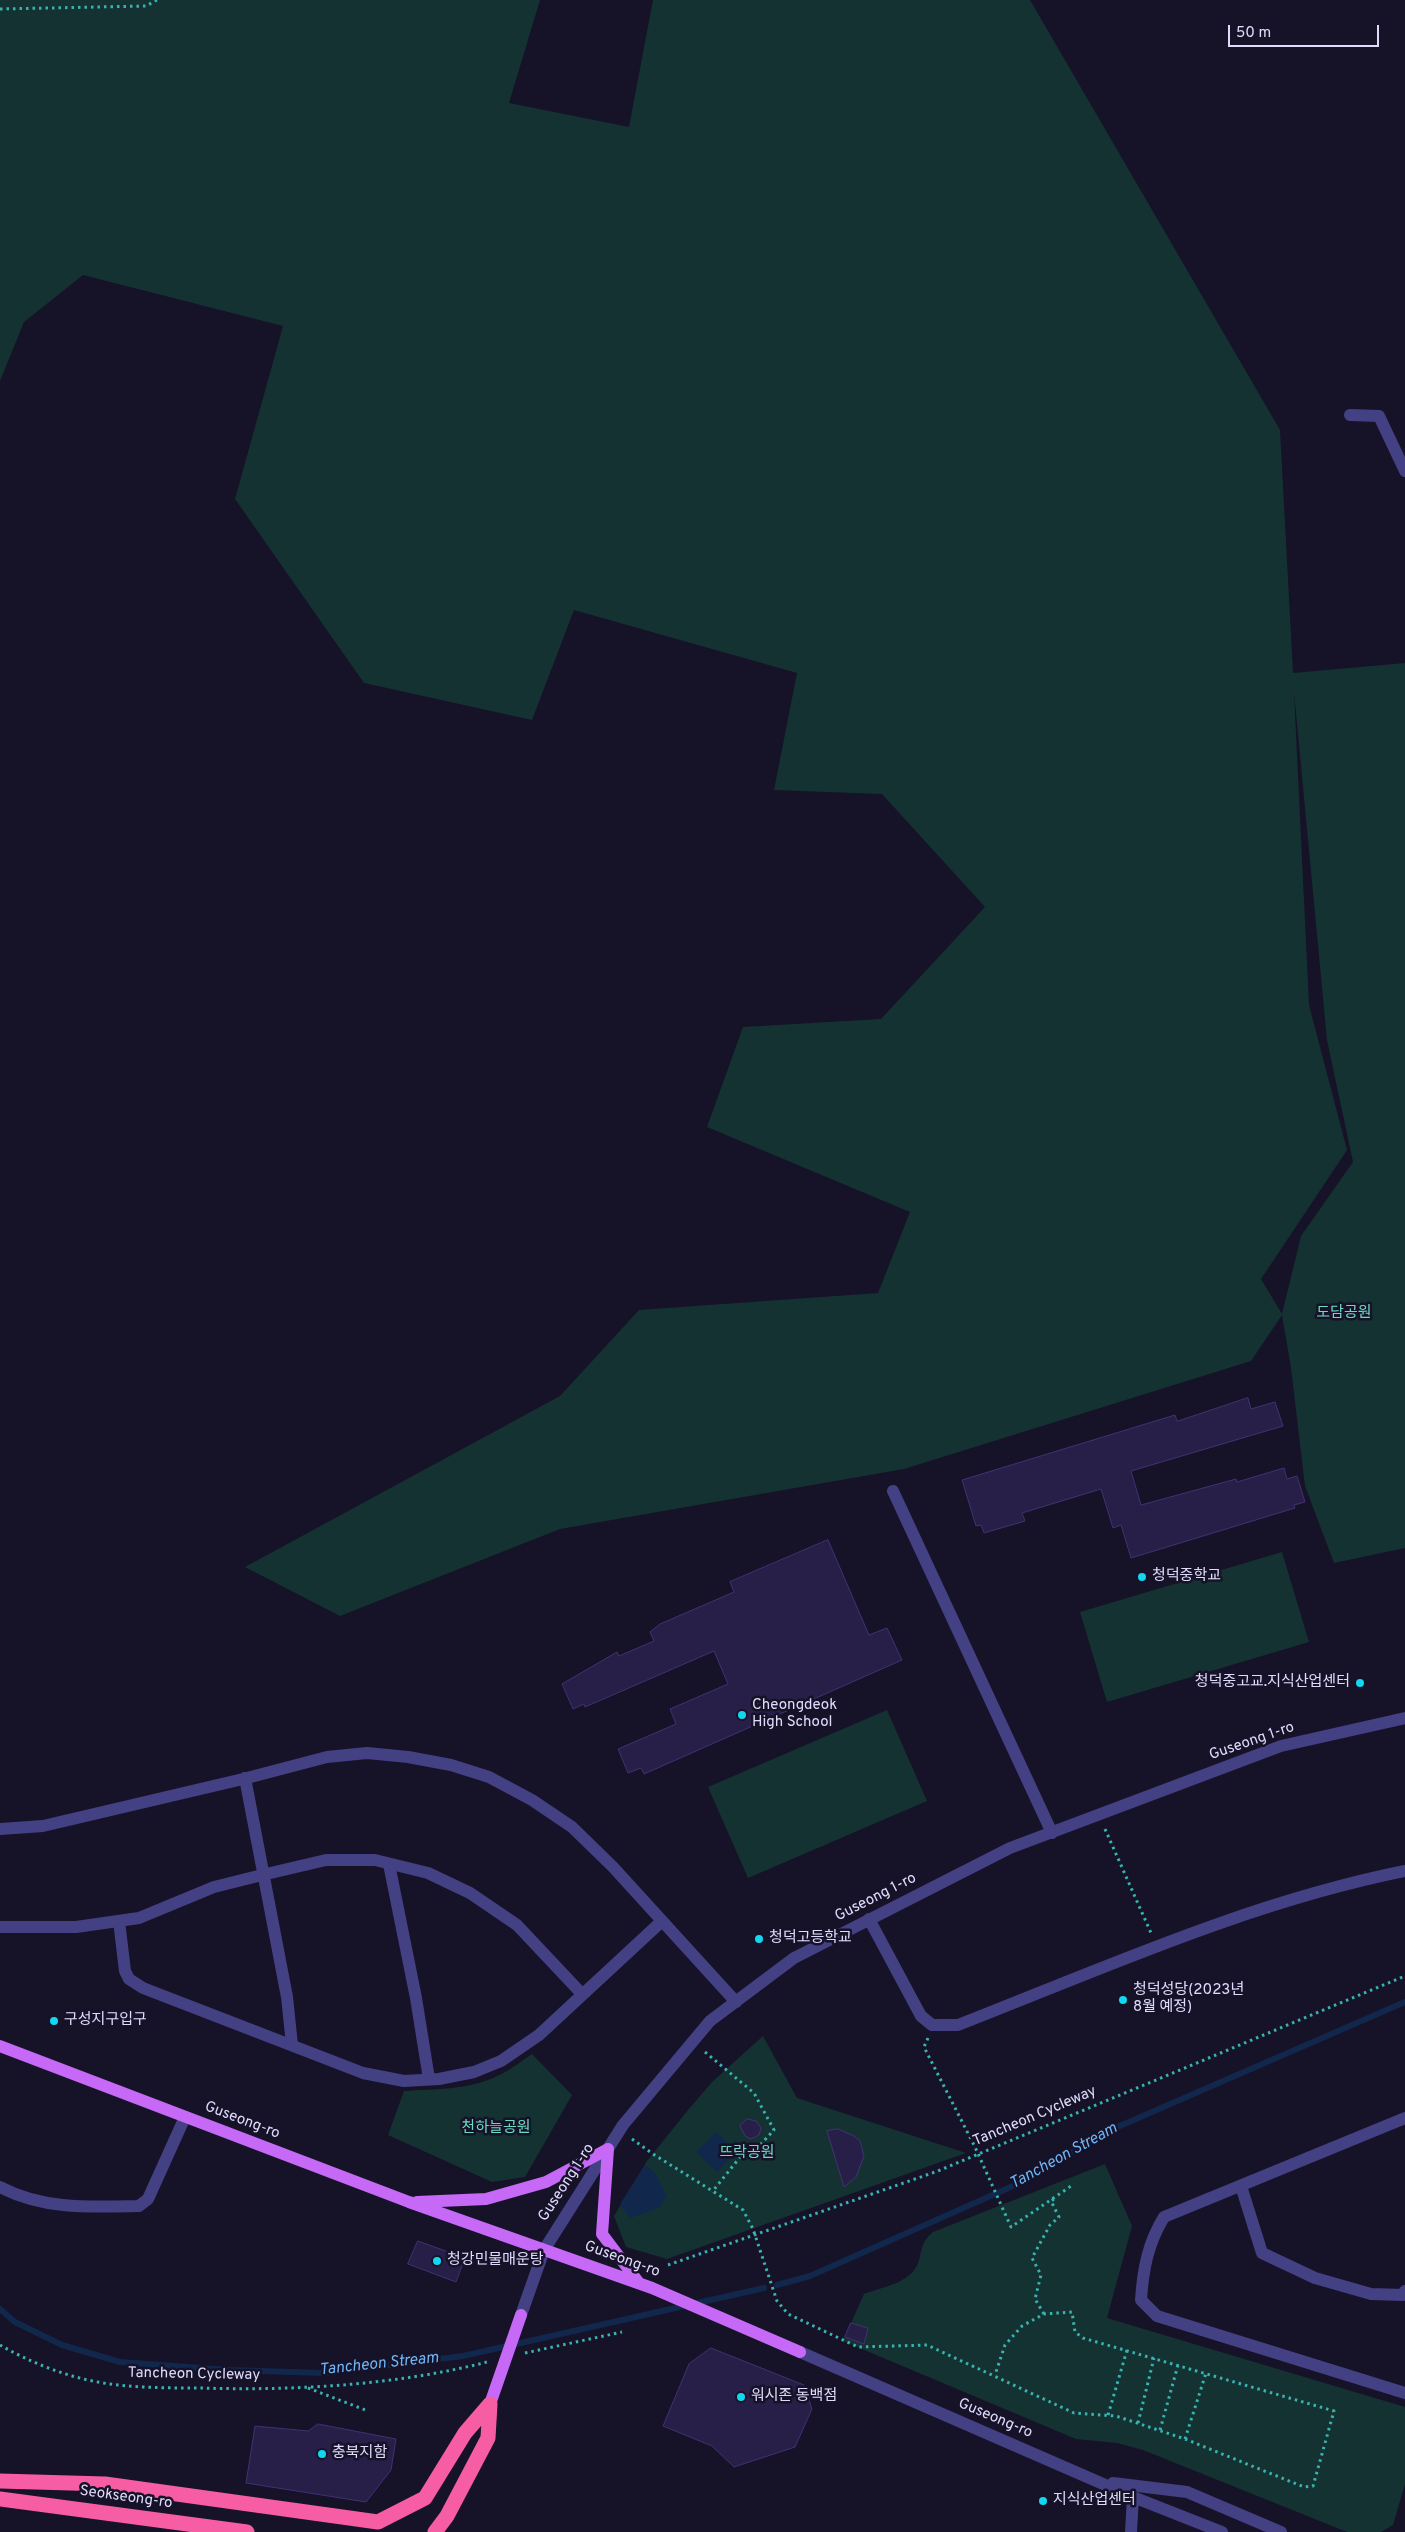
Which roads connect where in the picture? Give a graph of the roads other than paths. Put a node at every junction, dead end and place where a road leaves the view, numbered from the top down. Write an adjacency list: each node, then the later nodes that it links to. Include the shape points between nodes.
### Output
1 (1350, 416): 2 (street, via 1379,416)
2 (1405, 471)
3 (893, 1491): 7 (street)
4 (1405, 1718): 7 (street, Guseong 1-ro, via 1281,1746)
5 (245, 1778): 6 (street, via 43,1826); 10 (street); 13 (street, via 327,1757 367,1753 408,1756 489,1777 572,1827)
6 (0, 1830)
7 (1052, 1833): 11 (street, Guseong 1-ro, via 1010,1848)
8 (389, 1864): 10 (street, via 375,1860 326,1860); 15 (street, via 428,1873 486,1904 517,1925); 19 (street)
9 (1405, 1871): 11 (street, via 1300,1896 958,2025 932,2025 921,2016)
10 (262, 1874): 12 (street, via 214,1887 139,1918); 17 (street, via 287,1997)
11 (869, 1919): 16 (street, Guseong 1-ro, via 794,1958)
12 (119, 1921): 14 (street, via 76,1928); 17 (street, via 129,1980)
13 (662, 1921): 15 (street); 16 (street)
14 (0, 1927)
15 (582, 1994): 19 (street, via 539,2035 501,2061 474,2072)
16 (736, 2002): 22 (street, Guseong 1-ro, via 710,2021)
17 (292, 2045): 19 (street, via 363,2073 404,2081)
18 (0, 2046): 20 (main road, Guseong-ro)
19 (429, 2080)
20 (185, 2117): 24 (street, via 148,2198 139,2206 66,2207 20,2198); 25 (main road, Guseong-ro)
21 (1405, 2118): 23 (street)
22 (608, 2149): 25 (main road, via 546,2182 486,2199); 26 (street, Guseong 1-ro); 27 (main road, via 602,2234)
23 (1241, 2186): 28 (street, via 1262,2253 1315,2278 1370,2294 1403,2295); 31 (street, via 1164,2216 1154,2234 1143,2270 1141,2300 1156,2316)
24 (0, 2188)
25 (409, 2202): 26 (main road, Guseong-ro)
26 (544, 2250): 27 (main road, Guseong-ro); 29 (street, Guseong 1-ro)
27 (639, 2283): 30 (main road, Guseong-ro)
28 (1405, 2291)
29 (521, 2315): 32 (main road)
30 (800, 2352): 34 (street, Guseong-ro)
31 (1405, 2393)
32 (490, 2404): 33 (highway, via 465,2433 425,2498 378,2522 105,2484); 38 (highway, via 488,2438 447,2516)
33 (0, 2481)
34 (1099, 2482): 35 (street, Guseong-ro); 41 (street, via 1187,2492)
35 (1133, 2497): 39 (street); 40 (street, Guseong-ro)
36 (0, 2499): 37 (highway, Seokseong-ro)
37 (247, 2532)
38 (435, 2532)
39 (1131, 2532)
40 (1222, 2532)
41 (1282, 2532)

